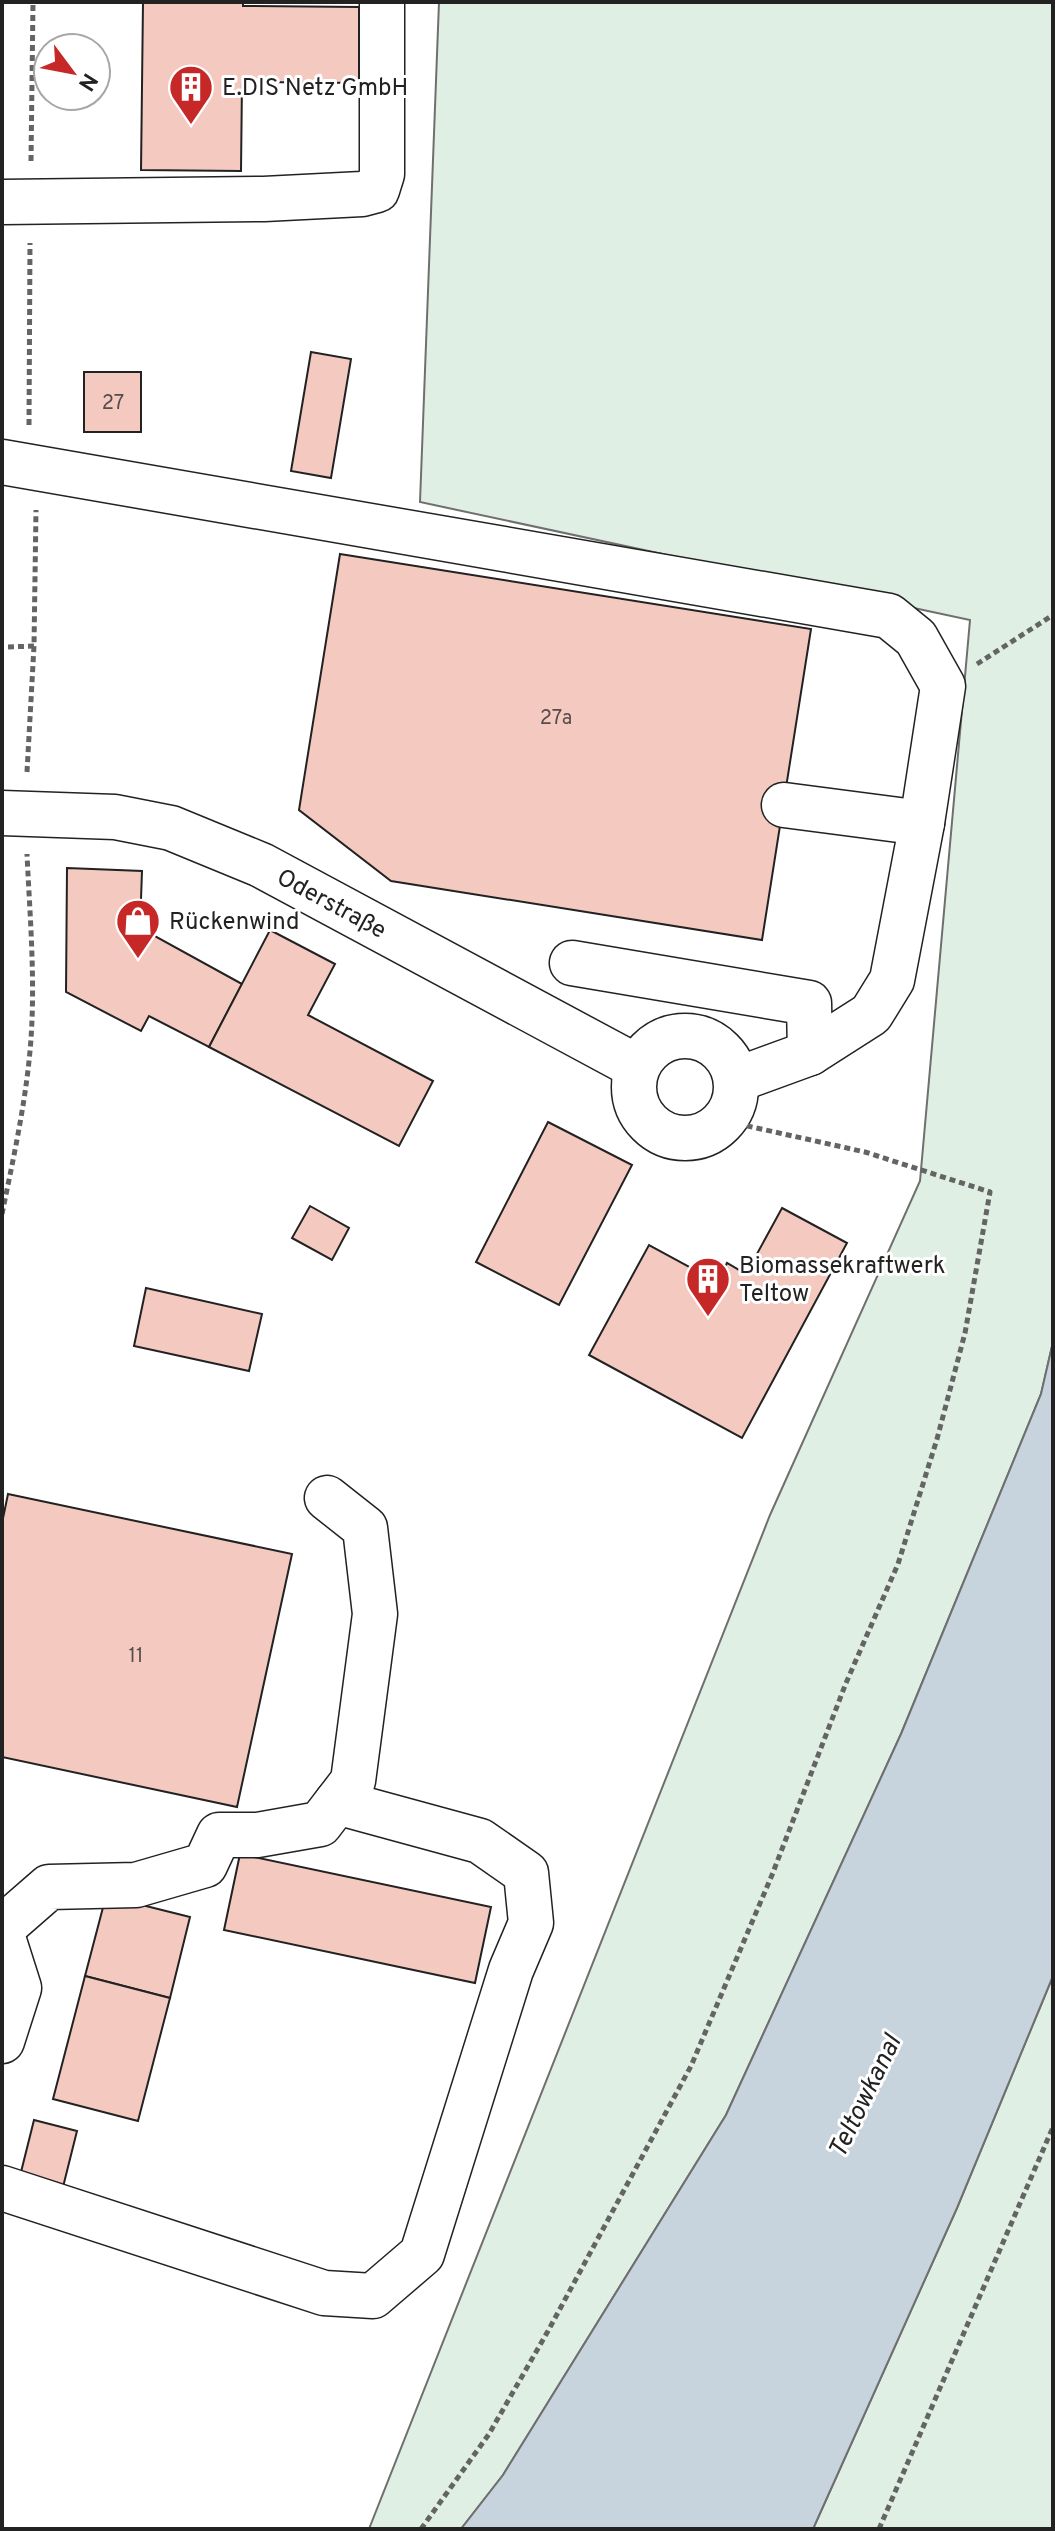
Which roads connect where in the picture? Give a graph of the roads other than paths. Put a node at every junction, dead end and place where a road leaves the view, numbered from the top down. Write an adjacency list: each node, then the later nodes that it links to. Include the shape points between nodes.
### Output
1 (382, 2): 2 (street, via 382,174 377,190 264,199)
2 (16, 202)
3 (16, 465): 6 (street, via 889,616 916,638 943,686)
4 (784, 805): 6 (street)
5 (14, 813): 9 (street, Oderstraße, via 115,817 171,828 261,865)
6 (922, 823): 8 (street, via 892,980 871,1014)
7 (572, 963): 8 (street, via 809,1003)
8 (810, 1053): 10 (street)
9 (637, 1067): 10 (street, via 649,1050 673,1037 690,1036 717,1047 733,1068); 10 (street, via 635,1105 649,1125 667,1137 698,1138)
10 (730, 1100)
11 (327, 1498): 12 (street, via 365,1528 375,1614 353,1781)
12 (337, 1802): 13 (street, via 320,1824 257,1835 219,1835 205,1865 136,1885 49,1887); 16 (street, via 480,1841 526,1873 531,1923 511,1970 422,2254 373,2296 324,2293)
13 (2, 1928)
14 (2, 1943): 15 (street, via 19,1988)
15 (2, 2041)
16 (2, 2188)

